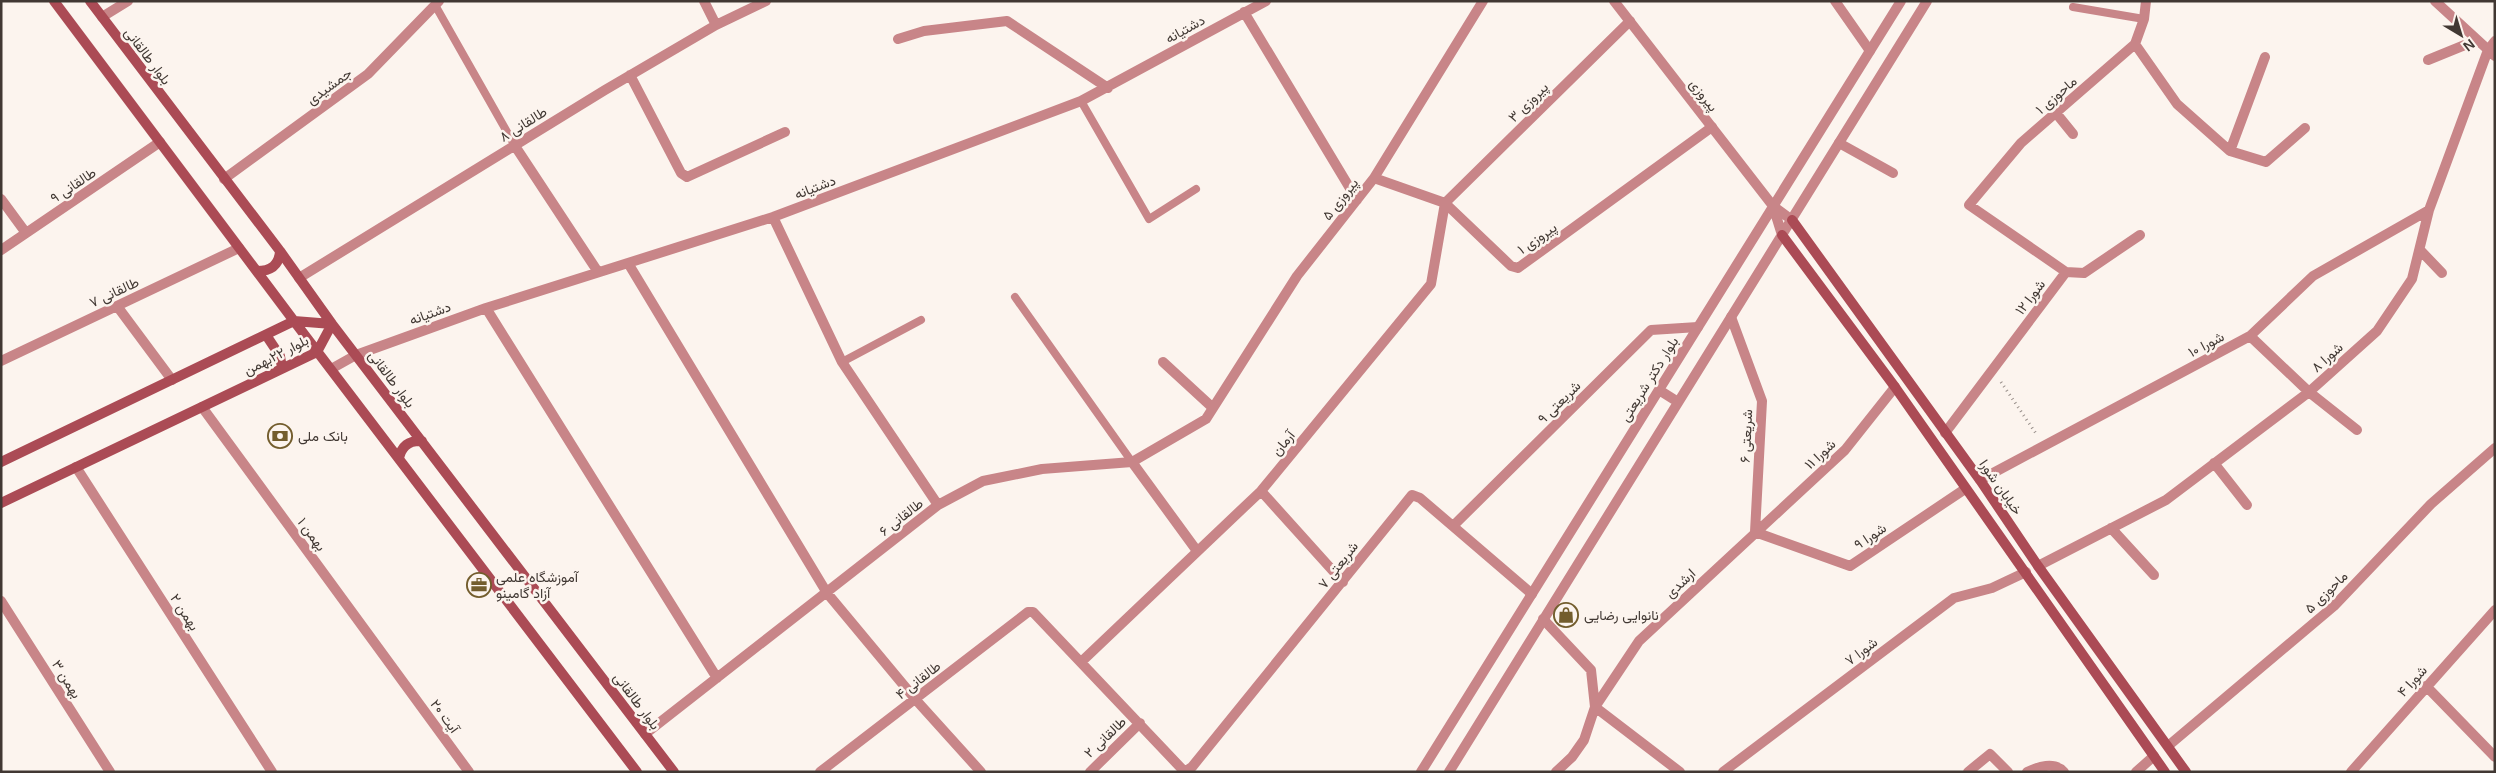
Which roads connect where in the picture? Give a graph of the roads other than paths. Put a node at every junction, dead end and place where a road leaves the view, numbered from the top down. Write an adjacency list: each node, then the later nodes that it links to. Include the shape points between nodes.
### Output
1 (54, 1): 37 (main road)
2 (90, 1): 17 (main road, بلوار طالقانی)
3 (128, 1): 17 (street)
4 (704, 1): 20 (street)
5 (766, 1): 20 (street, طالقانی ۸)
6 (1266, 1): 16 (street, دشتیانه)
7 (1483, 1): 42 (street, پیروزی ۵)
8 (1614, 1): 19 (street, پیروزی)
9 (1835, 1): 25 (street)
10 (1900, 1): 25 (street, بلوار دکتر شریعتی)
11 (1927, 1): 38 (street)
12 (2146, 1): 18 (street, ماحوزی ۱)
13 (2435, 1): 22 (street)
14 (437, 3): 39 (lane); 43 (street, جمشیدی, via 368,74)
15 (2073, 7): 18 (lane)
16 (1244, 12): 30 (street, دشتیانه); 46 (street)
17 (102, 16): 43 (main road, بلوار طالقانی)
18 (2144, 19): 24 (street, ماحوزی ۱)
19 (1630, 21): 33 (street, پیروزی); 47 (street, پیروزی ۳)
20 (716, 25): 29 (street, طالقانی ۸)
21 (898, 39): 30 (street, via 924,31 1007,21)
22 (2477, 40): 26 (street); 28 (street)
23 (2495, 41): 26 (street, شورا ۸)
24 (2135, 44): 32 (street, ماحوزی ۱); 40 (street, via 2177,104)
25 (1870, 51): 48 (street, بلوار دکتر شریعتی)
26 (2491, 53): 49 (street, شورا ۸)
27 (2265, 57): 40 (street)
28 (2428, 60)
29 (630, 75): 35 (street, via 681,173 687,176); 39 (street, طالقانی ۸)
30 (1108, 88): 31 (street, دشتیانه)
31 (1081, 101): 44 (lane, via 1149,219); 50 (street, دشتیانه)
32 (2056, 113): 36 (street); 62 (street, ماحوزی ۱, via 2021,144 1969,205)
33 (1712, 127): 47 (street, پیروزی ۱, via 1518,268 1511,266); 48 (street, پیروزی)
34 (2306, 128): 40 (street, via 2266,162)
35 (785, 132)
36 (2073, 134)
37 (160, 142): 52 (street, طالقانی ۹); 55 (main road)
38 (1839, 143): 41 (street); 51 (street)
39 (514, 146): 61 (street); 64 (street, طالقانی ۸)
40 (2230, 151)
41 (1893, 173)
42 (1374, 178): 46 (street, پیروزی ۵); 47 (street, پیروزی ۱)
43 (224, 180): 58 (main road, بلوار طالقانی)
44 (1196, 189)
45 (1, 199): 52 (street)
46 (1357, 200): 88 (street, پیروزی ۵, via 1298,276)
47 (1445, 203): 100 (street, آرمان, via 1431,284)
48 (1773, 206): 51 (street); 53 (street); 72 (street, بلوار دکتر شریعتی)
49 (2429, 210): 57 (street, شورا ۸); 74 (street, شورا ۱۰, via 2313,276)
50 (773, 217): 59 (street, دشتیانه); 78 (street)
51 (1792, 220): 53 (street); 90 (main road, خیابان شورا)
52 (26, 233): 56 (street, طالقانی ۹)
53 (1782, 235): 68 (street); 83 (main road)
54 (2140, 236): 62 (street, via 2084,273)
55 (239, 248): 60 (main road); 66 (street, طالقانی ۷)
56 (1, 250)
57 (2420, 250): 63 (street); 85 (street, شورا ۸, via 2412,279 2377,331)
58 (280, 251): 60 (main road, via 280,259 275,266); 64 (main road, بلوار طالقانی)
59 (628, 263): 61 (street, دشتیانه); 112 (street)
60 (257, 271): 70 (main road)
61 (598, 272): 67 (street, دشتیانه)
62 (2066, 272): 90 (street, شورا ۱۲)
63 (2442, 273)
64 (299, 278): 71 (main road, بلوار طالقانی)
65 (1015, 297): 95 (lane)
66 (117, 306): 77 (street, طالقانی ۷); 82 (street)
67 (486, 308): 76 (street, دشتیانه); 119 (street)
68 (1731, 317): 86 (street); 106 (street, شریعتی ۶, via 1762,401)
69 (921, 320): 78 (lane)
70 (294, 322): 71 (main road, بلوار ۲۲بهمن); 73 (main road, بلوار ۲۲بهمن); 75 (main road)
71 (332, 324): 75 (main road, بلوار ۲۲بهمن); 76 (main road, بلوار طالقانی)
72 (1698, 327): 84 (street, بلوار دکتر شریعتی); 104 (street, شریعتی ۹, via 1650,330)
73 (266, 335): 80 (main road, via 280,356); 82 (main road, بلوار ۲۲بهمن)
74 (2250, 336): 85 (street); 98 (street, شورا ۱۰)
75 (317, 352): 80 (main road, بلوار ۲۲بهمن); 81 (main road)
76 (356, 355): 81 (street, دشتیانه); 91 (main road, بلوار طالقانی)
77 (1, 361)
78 (842, 362): 102 (street)
79 (1163, 362): 88 (street)
80 (282, 368): 87 (main road, بلوار ۲۲بهمن)
81 (331, 369): 93 (main road)
82 (172, 380): 94 (main road, بلوار ۲۲بهمن)
83 (1895, 387): 99 (main road); 106 (street, شورا ۱۱, via 1845,450)
84 (1659, 390): 86 (street); 113 (street, بلوار دکتر شریعتی)
85 (2309, 392): 89 (street); 96 (street, شورا ۸)
86 (1678, 402): 116 (street)
87 (202, 407): 97 (main road, بلوار ۲۲بهمن); 118 (street, بهمن ۱)
88 (1213, 408): 95 (street, طالقانی ۶, via 1206,419)
89 (2357, 430)
90 (1945, 433): 98 (main road, خیابان شورا)
91 (422, 441): 93 (main road, via 401,449); 124 (main road, بلوار طالقانی)
92 (2495, 448): 125 (street, ماحوزی ۵, via 2430,504 2334,606)
93 (399, 459): 132 (main road)
94 (1, 462)
95 (1132, 462): 102 (street, طالقانی ۶, via 1042,469 984,481); 107 (street)
96 (2214, 463): 103 (street); 105 (street, شورا ۸, via 2166,500)
97 (76, 467): 101 (main road, بلوار ۲۲بهمن); 130 (street, بهمن ۲)
98 (1980, 480): 108 (main road, خیابان شورا)
99 (1965, 490): 106 (street, شورا ۹, via 1850,566); 109 (main road)
100 (1261, 491): 107 (street, آرمان); 111 (street)
101 (1, 503)
102 (938, 505): 112 (street, طالقانی ۶)
103 (2247, 505)
104 (1453, 526): 111 (street, شریعتی ۷, via 1412,495); 113 (street, شریعتی ۷)
105 (2111, 528): 108 (street, شورا ۸); 110 (street)
106 (1755, 532): 122 (street, ارشدی, via 1639,641)
107 (1198, 552): 117 (street, آرمان)
108 (2038, 566): 125 (main road, خیابان شورا)
109 (2026, 572): 126 (main road); 141 (street, شورا ۷, via 1992,588 1954,598)
110 (2154, 575)
111 (1343, 582): 128 (street, شریعتی ۷)
112 (827, 593): 119 (street, طالقانی ۶); 121 (street)
113 (1532, 594): 137 (street, بلوار دکتر شریعتی)
114 (1, 601): 129 (street, بهمن ۳)
115 (2495, 610): 120 (street, شورا ۴)
116 (1543, 619): 122 (street, via 1591,670); 138 (street)
117 (1081, 662): 121 (street, طالقانی ۴, via 1033,612 1028,612); 123 (street)
118 (399, 677): 131 (street, آیت ۲۰)
119 (718, 678): 124 (street, طالقانی ۶)
120 (2426, 686): 127 (street); 149 (street, شورا ۴)
121 (916, 700): 134 (street, طالقانی ۴); 135 (street)
122 (1595, 707): 139 (street, via 1584,740); 140 (street)
123 (1140, 723): 128 (street); 136 (street, طالقانی ۲)
124 (645, 734): 133 (main road, بلوار طالقانی)
125 (2168, 746): 148 (main road, خیابان شورا)
126 (2154, 756): 146 (street); 147 (main road)
127 (2495, 757)
128 (1186, 771)
129 (110, 772)
130 (272, 772)
131 (468, 772)
132 (637, 772)
133 (674, 772)
134 (820, 772)
135 (981, 772)
136 (1090, 772)
137 (1421, 772)
138 (1448, 772)
139 (1556, 772)
140 (1680, 772)
141 (1723, 772)
142 (1968, 772): 143 (street, via 1990,754)
143 (2008, 772)
144 (2027, 772): 145 (street, via 2042,765 2060,768)
145 (2064, 772)
146 (2136, 772)
147 (2165, 772)
148 (2186, 772)
149 (2351, 772)

